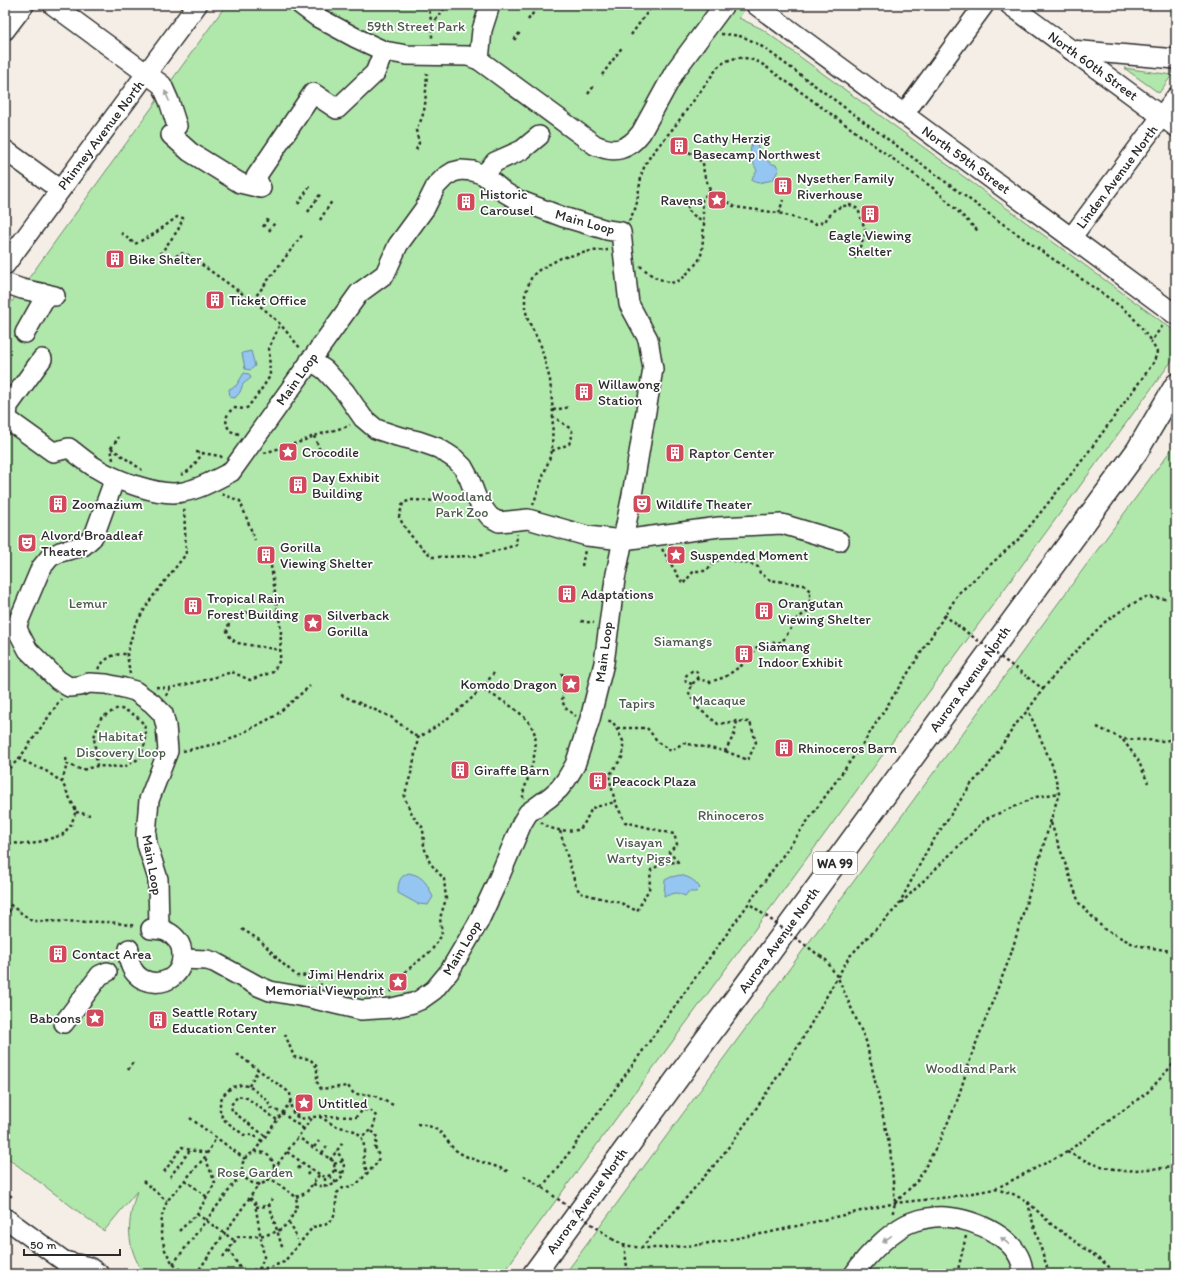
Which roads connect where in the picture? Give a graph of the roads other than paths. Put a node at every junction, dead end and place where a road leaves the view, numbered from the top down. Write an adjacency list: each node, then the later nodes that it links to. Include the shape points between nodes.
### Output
1 (24, 5): 10 (street)
2 (53, 5): 15 (street)
3 (197, 5): 15 (street, Phinney Avenue North)
4 (301, 5): 12 (street, via 317,17)
5 (490, 5): 14 (street, via 482,30)
6 (724, 5): 14 (street, via 675,71 641,133 625,148 604,149 595,145)
7 (756, 5): 17 (street, North 59th Street)
8 (984, 5): 17 (street)
9 (1010, 5): 11 (street, North 60th Street)
10 (5, 30)
11 (1071, 50): 13 (street); 18 (street, North 60th Street)
12 (384, 51): 14 (street, via 408,55 468,56); 15 (street, one-way to 15, via 375,73 337,109 313,93 256,177 261,188 240,183 184,147 174,131 169,101 162,84)
13 (1176, 59)
14 (479, 60)
15 (147, 74): 22 (street, Phinney Avenue North)
16 (1176, 97): 18 (street, Linden Avenue North)
17 (904, 114): 23 (street, North 59th Street)
18 (1169, 122): 23 (street, Linden Avenue North)
19 (539, 136): 21 (street, via 522,150 495,162)
20 (5, 150): 22 (street)
21 (484, 175): 29 (street, Main Loop, via 461,170 449,174 440,181 425,208 398,245 385,274 359,293); 34 (street, Main Loop, via 516,199 563,217 621,232 629,304 648,339 652,369)
22 (60, 190): 24 (street, Phinney Avenue North)
23 (1071, 238): 26 (street, North 59th Street)
24 (5, 265)
25 (5, 283): 27 (street, via 51,295)
26 (1171, 318)
27 (25, 333)
28 (42, 359): 33 (street, Main Loop, via 8,406 7,419 53,452 69,448 96,468)
29 (310, 360): 33 (street, Main Loop, via 231,472 156,491); 34 (street, via 325,370 363,418 376,429 446,452 463,467 477,499 495,520 523,520 587,536)
30 (1176, 385): 32 (highway, Aurora Avenue North / WA 99)
31 (1176, 412): 32 (highway, Aurora Avenue North / WA 99)
32 (1137, 451): 41 (highway, Aurora Avenue North / WA 99)
33 (115, 478): 36 (street, Main Loop, via 92,538 83,546 60,552 45,562 17,624 22,641 28,650 58,680 69,687 89,683 106,684 135,692 159,709 165,720 168,748 149,800 146,839 158,879 155,929 167,931 174,936 179,942)
34 (623, 540): 35 (street, via 719,527 782,524); 36 (street, Main Loop, via 614,579 604,663 590,719 574,765 555,793 528,813 478,924 449,972 434,990 420,1000 402,1006 361,1010 270,991 214,962)
35 (839, 541)
36 (182, 959): 37 (street, via 175,975 159,983 142,979 121,964 100,975)
37 (64, 1023)
38 (5, 1218): 39 (street)
39 (64, 1270): 40 (street, via 89,1267)
40 (99, 1274)
41 (534, 1274)
42 (854, 1274): 43 (street, one-way to 42, via 1020,1258 1011,1246 989,1229 946,1217 914,1221 904,1226 874,1249)
43 (1023, 1274)

